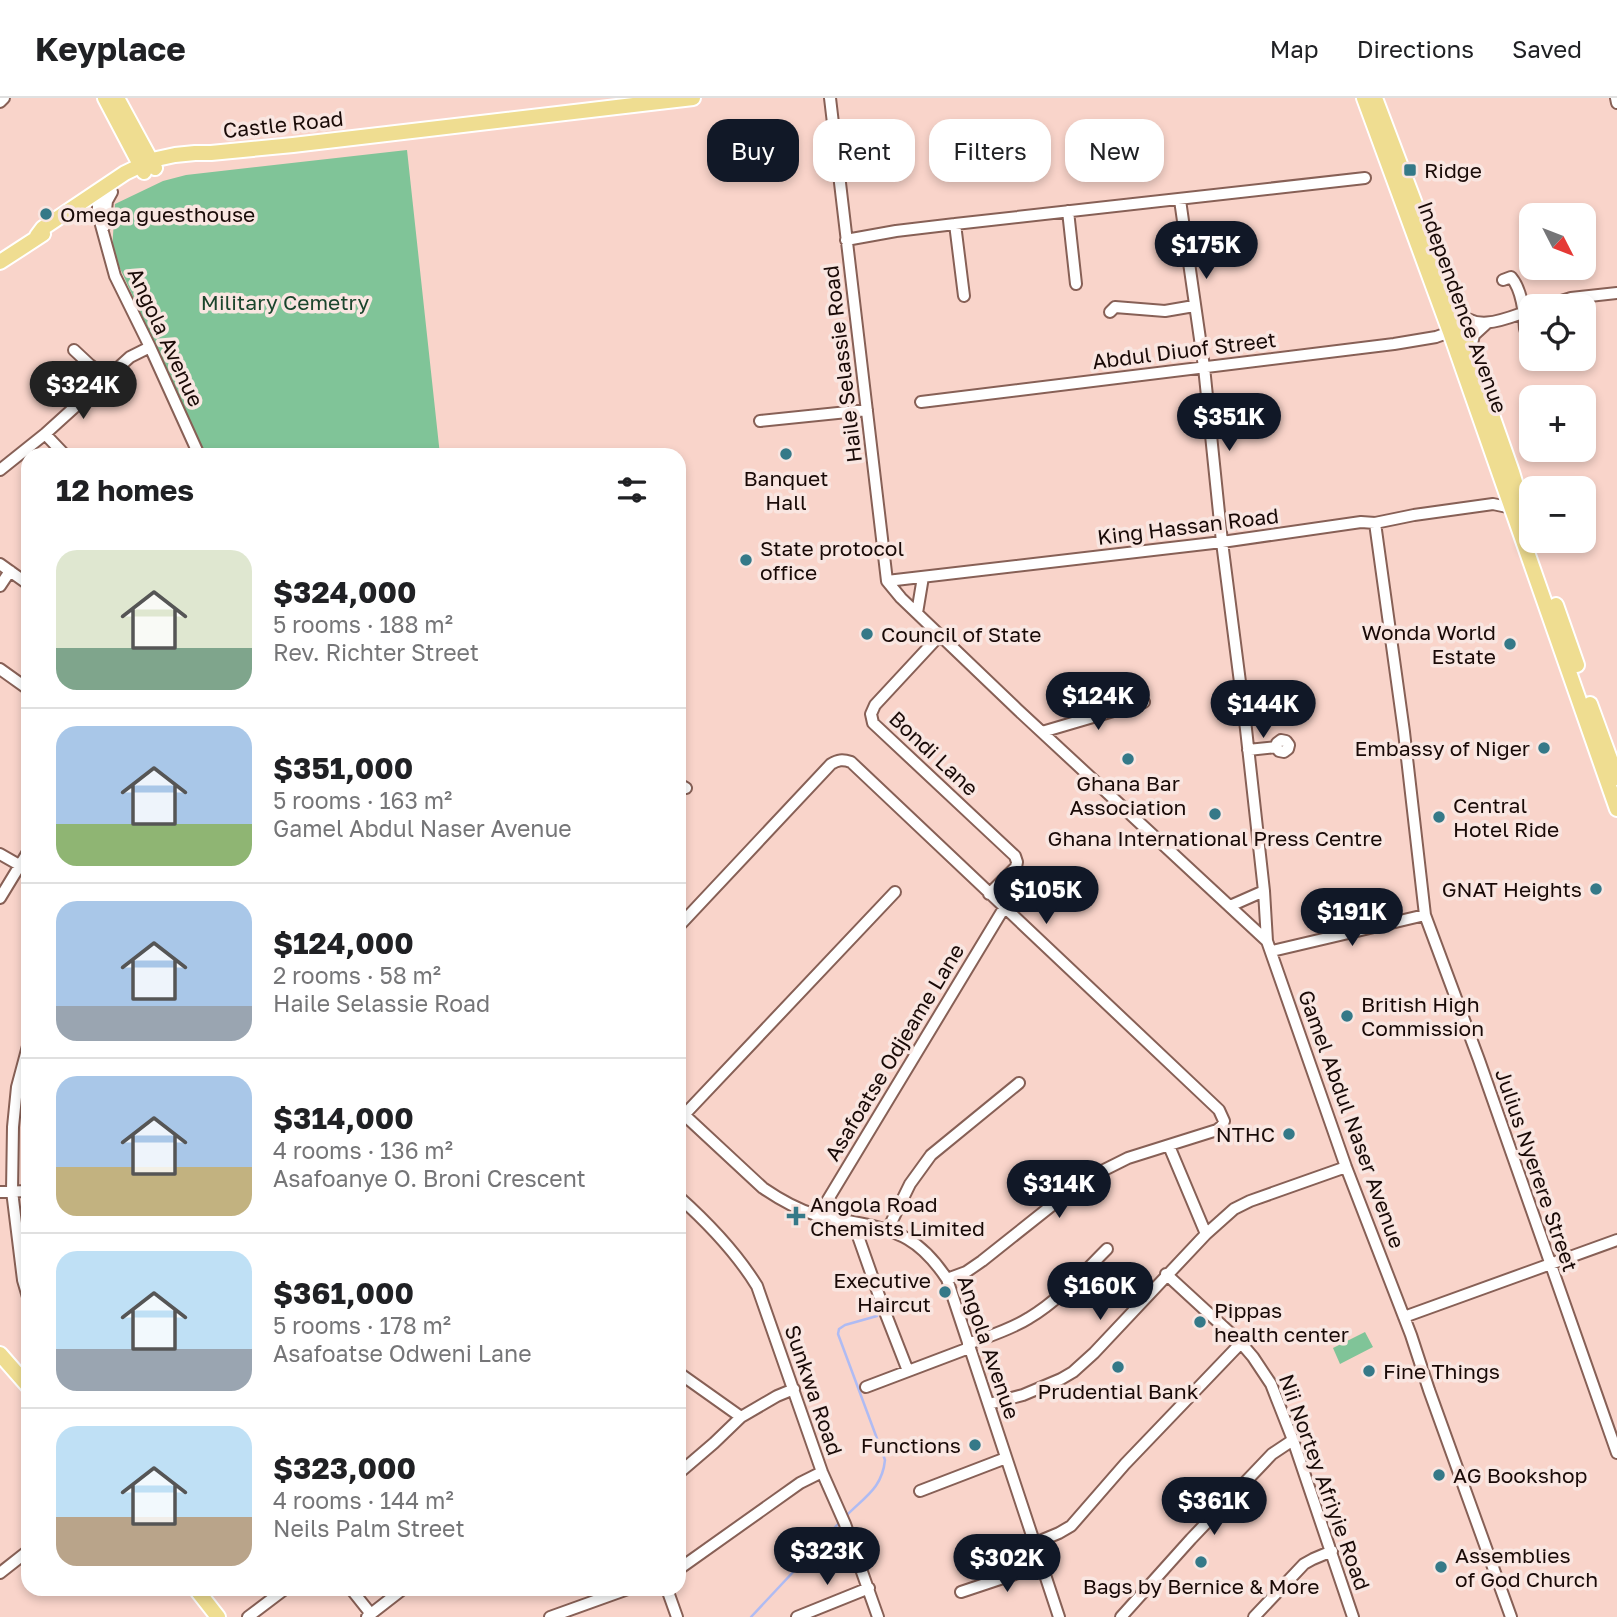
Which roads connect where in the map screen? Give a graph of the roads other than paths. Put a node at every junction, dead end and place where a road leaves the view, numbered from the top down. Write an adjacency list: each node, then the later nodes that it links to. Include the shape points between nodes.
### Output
1 (105, 98): 7 (main road)
2 (117, 98): 7 (main road)
3 (693, 98): 8 (main road, Castle Road)
4 (830, 98): 18 (street, Haile Selassie Road)
5 (1364, 98): 31 (main road, Independence Avenue)
6 (1375, 98): 27 (main road, Independence Avenue)
7 (135, 141): 9 (main road); 10 (main road); 11 (main road)
8 (211, 153): 9 (main road, Castle Road); 10 (main road, Castle Road)
9 (175, 155): 10 (main road, Castle Road)
10 (148, 167): 11 (main road); 13 (main road)
11 (125, 173): 13 (main road)
12 (1365, 178): 14 (street)
13 (103, 194): 17 (street, Angola Avenue, via 107,201); 17 (street, Angola Avenue, via 98,214); 19 (main road)
14 (1180, 200): 15 (street); 26 (street, Gamel Abdul Naser Avenue)
15 (1068, 211): 16 (street); 21 (street)
16 (955, 224): 18 (street); 24 (street)
17 (104, 233): 32 (street, Angola Avenue, via 115,276)
18 (846, 240): 38 (street, Haile Selassie Road)
19 (0, 262)
20 (1503, 280): 23 (street, via 1513,278)
21 (1076, 284)
22 (1617, 293): 25 (street)
23 (1520, 294)
24 (964, 296)
25 (1596, 296)
26 (1194, 306): 28 (street, via 1166,311 1115,307); 35 (street, Gamel Abdul Naser Avenue)
27 (1454, 307): 30 (street, via 1468,321); 34 (main road, Independence Avenue)
28 (1111, 312)
29 (1519, 314): 30 (street)
30 (1487, 323): 34 (street, via 1474,335)
31 (1450, 332): 35 (street, Abdul Diuof Street, via 1395,344); 46 (main road, Independence Avenue)
32 (150, 347): 36 (street); 43 (street, Angola Avenue)
33 (74, 349): 36 (street)
34 (1470, 352): 47 (main road, Independence Avenue)
35 (1204, 367): 37 (street, Abdul Diuof Street); 51 (street, Gamel Abdul Naser Avenue)
36 (107, 377): 40 (street)
37 (921, 402)
38 (867, 410): 39 (street); 57 (street, Haile Selassie Road)
39 (760, 421)
40 (45, 434): 41 (street); 42 (street)
41 (28, 448)
42 (58, 448)
43 (196, 448)
44 (21, 453): 45 (street)
45 (0, 470)
46 (1505, 488): 48 (street); 49 (main road, Independence Avenue)
47 (1519, 495)
48 (1493, 504): 49 (street, King Hassan Road); 50 (street, King Hassan Road)
49 (1512, 509): 68 (main road, Independence Avenue)
50 (1376, 523): 51 (street, King Hassan Road); 78 (street, Julius Nyerere Street)
51 (1222, 542): 55 (street, King Hassan Road); 66 (street, Gamel Abdul Naser Avenue)
52 (1537, 553): 67 (main road, Independence Avenue)
53 (0, 564): 54 (street)
54 (10, 571): 56 (street); 58 (street)
55 (923, 577): 57 (street, King Hassan Road); 59 (street)
56 (21, 579)
57 (887, 581): 59 (street)
58 (0, 586)
59 (917, 613): 60 (street)
60 (940, 635): 64 (street); 74 (street, Bondi Lane, via 875,705 873,723 1015,856 1016,867)
61 (0, 669): 62 (street)
62 (21, 684)
63 (1144, 702): 64 (street)
64 (1042, 732): 76 (street)
65 (1276, 747): 66 (street)
66 (1248, 750): 72 (street, Gamel Abdul Naser Avenue)
67 (1617, 778)
68 (1617, 809)
69 (0, 854): 70 (street)
70 (21, 867)
71 (21, 871): 75 (street)
72 (1264, 891): 76 (street); 80 (street, Gamel Abdul Naser Avenue)
73 (895, 892): 83 (street)
74 (989, 894): 77 (street); 79 (street, via 851,762 838,760)
75 (0, 898)
76 (1230, 906): 80 (street)
77 (1004, 908): 85 (street, via 1219,1110 1224,1121 1217,1130); 91 (street, Asafoatse Odjeame Lane)
78 (1425, 915): 80 (street); 98 (street, Julius Nyerere Street)
79 (686, 919)
80 (1269, 946): 86 (street, Gamel Abdul Naser Avenue)
81 (21, 1072): 87 (street, via 13,1127)
82 (1019, 1083): 93 (street, via 931,1155 910,1184)
83 (686, 1109)
84 (686, 1117): 91 (street, Angola Avenue, via 763,1188)
85 (1169, 1146): 94 (street); 100 (street, via 1098,1173 974,1267)
86 (1346, 1167): 94 (street, via 1241,1205); 101 (street, Gamel Abdul Naser Avenue)
87 (12, 1191): 88 (street); 89 (street); 97 (street)
88 (21, 1191)
89 (0, 1192)
90 (686, 1203): 109 (street, Sunkwa Road, via 757,1286)
91 (818, 1216): 92 (street, Angola Avenue)
92 (853, 1222): 93 (street, Angola Avenue); 105 (street)
93 (888, 1229): 100 (street, Angola Avenue, via 927,1253)
94 (1206, 1234): 99 (street)
95 (1617, 1240): 98 (street)
96 (1107, 1250): 103 (street, via 1030,1318)
97 (21, 1264)
98 (1549, 1264): 101 (street); 113 (street, Julius Nyerere Street)
99 (1167, 1274): 102 (street, Nii Nortey Afriyie Road); 110 (street, via 1073,1372 1023,1395)
100 (947, 1279): 103 (street, Angola Avenue)
101 (1404, 1317): 143 (street, Gamel Abdul Naser Avenue)
102 (1241, 1343): 112 (street, Nii Nortey Afriyie Road, via 1271,1384); 118 (street, via 1071,1526)
103 (969, 1346): 105 (street); 110 (street, Angola Avenue)
104 (0, 1354): 106 (main road)
105 (908, 1371): 108 (street)
106 (21, 1377)
107 (686, 1379): 111 (street)
108 (866, 1387)
109 (794, 1389): 111 (street); 116 (street, Sunkwa Road)
110 (989, 1404): 114 (street, Angola Avenue)
111 (741, 1417): 115 (street)
112 (1293, 1440): 119 (street, Nii Nortey Afriyie Road); 140 (street, via 1265,1462)
113 (1617, 1453)
114 (1006, 1458): 117 (street); 118 (street, Angola Avenue)
115 (686, 1467)
116 (822, 1472): 121 (street); 124 (street, Sunkwa Road)
117 (920, 1491)
118 (1035, 1543): 122 (street, Angola Avenue)
119 (1332, 1551): 141 (street, via 1304,1564); 142 (street, Nii Nortey Afriyie Road)
120 (21, 1556): 123 (street)
121 (686, 1564)
122 (1042, 1565): 125 (street); 139 (street, Angola Avenue)
123 (0, 1573)
124 (869, 1588): 137 (street); 138 (street, Sunkwa Road)
125 (961, 1592)
126 (202, 1596): 133 (main road)
127 (276, 1596): 134 (street)
128 (356, 1596): 132 (street)
129 (394, 1596): 132 (street)
130 (608, 1596): 135 (street)
131 (670, 1596): 136 (street)
132 (369, 1615)
133 (218, 1617)
134 (248, 1617)
135 (550, 1617)
136 (677, 1617)
137 (797, 1617)
138 (878, 1617)
139 (1059, 1617)
140 (1121, 1617)
141 (1254, 1617)
142 (1353, 1617)
143 (1511, 1617)

